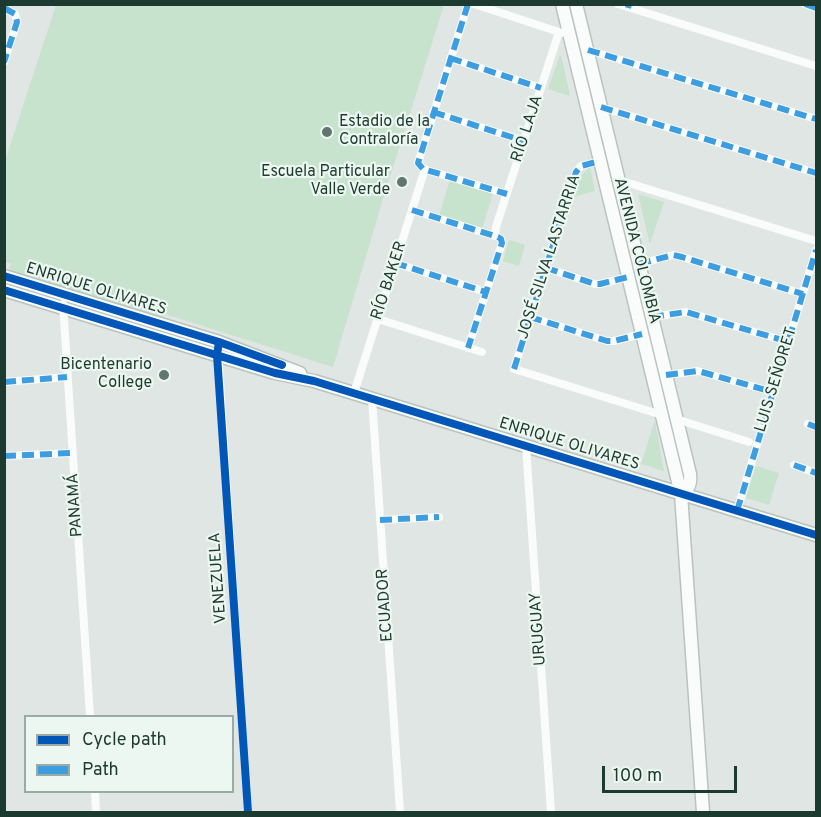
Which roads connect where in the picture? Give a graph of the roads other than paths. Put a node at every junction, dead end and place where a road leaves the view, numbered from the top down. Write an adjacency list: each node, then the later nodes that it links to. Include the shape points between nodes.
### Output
1 (468, 4): 12 (street, RÍO BAKER)
2 (474, 4): 10 (street)
3 (562, 4): 10 (main road, AVENIDA COLOMBIA)
4 (576, 4): 11 (main road, AVENIDA COLOMBIA)
5 (618, 4): 7 (street)
6 (805, 4): 9 (street)
7 (628, 6): 14 (street)
8 (4, 8): 13 (street, via 15,14 17,22)
9 (816, 8)
10 (564, 33): 15 (street, RÍO LAJA); 20 (main road, AVENIDA COLOMBIA)
11 (588, 50): 16 (main road, AVENIDA COLOMBIA); 18 (street)
12 (450, 58): 15 (street); 17 (street, RÍO BAKER)
13 (4, 62)
14 (816, 66)
15 (541, 88): 19 (street, RÍO LAJA)
16 (601, 107): 22 (street); 23 (main road, AVENIDA COLOMBIA)
17 (433, 112): 19 (street); 21 (street, RÍO BAKER, via 418,161)
18 (816, 118)
19 (524, 141): 24 (street, RÍO LAJA)
20 (600, 161): 31 (street, JOSÉ SILVA LASTARRIA, via 577,169); 33 (main road, AVENIDA COLOMBIA)
21 (422, 167): 24 (street); 25 (street, RÍO BAKER)
22 (816, 173)
23 (619, 180): 27 (street); 30 (main road, AVENIDA COLOMBIA)
24 (507, 194): 26 (street, RÍO LAJA, via 496,227)
25 (412, 210): 26 (street); 29 (street, RÍO BAKER)
26 (498, 238): 35 (street, RÍO LAJA, via 502,243)
27 (816, 241)
28 (816, 250): 37 (street, LUIS SEÑORET)
29 (395, 263): 35 (street); 41 (street, RÍO BAKER)
30 (639, 264): 37 (street, via 682,256); 40 (main road, AVENIDA COLOMBIA)
31 (546, 268): 33 (street, via 597,284); 39 (street, JOSÉ SILVA LASTARRIA)
32 (4, 276): 36 (main road, ENRIQUE OLIVARES)
33 (628, 277): 42 (main road, AVENIDA COLOMBIA)
34 (4, 290): 38 (main road, ENRIQUE OLIVARES)
35 (486, 292): 45 (street, RÍO LAJA)
36 (65, 294): 38 (street, PANAMÁ); 43 (main road, ENRIQUE OLIVARES)
37 (803, 294): 44 (street, LUIS SEÑORET)
38 (62, 308): 47 (main road, ENRIQUE OLIVARES); 49 (street, PANAMÁ)
39 (530, 317): 42 (street, via 607,341); 55 (street, JOSÉ SILVA LASTARRIA, via 514,369)
40 (652, 317): 44 (street, via 687,312); 48 (main road, AVENIDA COLOMBIA)
41 (378, 319): 45 (street); 53 (street, RÍO BAKER)
42 (642, 334): 55 (main road, AVENIDA COLOMBIA)
43 (219, 342): 47 (street, VENEZUELA); 50 (main road, ENRIQUE OLIVARES)
44 (789, 342): 52 (street, LUIS SEÑORET)
45 (468, 348): 46 (street)
46 (482, 352)
47 (217, 355): 50 (main road, ENRIQUE OLIVARES); 71 (street, VENEZUELA)
48 (666, 375): 52 (street, via 698,371); 56 (main road, AVENIDA COLOMBIA)
49 (67, 377): 51 (street); 59 (street, PANAMÁ)
50 (314, 381): 53 (main road, ENRIQUE OLIVARES)
51 (4, 382)
52 (773, 392): 64 (street, LUIS SEÑORET)
53 (354, 393): 54 (main road, ENRIQUE OLIVARES)
54 (372, 398): 58 (main road, ENRIQUE OLIVARES); 66 (street, ECUADOR)
55 (662, 415): 63 (main road, AVENIDA COLOMBIA)
56 (676, 419): 57 (street); 63 (main road, AVENIDA COLOMBIA, via 690,477 688,488)
57 (749, 442)
58 (526, 446): 63 (main road, ENRIQUE OLIVARES); 73 (street, URUGUAY)
59 (72, 453): 60 (street); 68 (street, PANAMÁ)
60 (4, 456)
61 (794, 465): 62 (street)
62 (816, 472)
63 (681, 494): 64 (main road, ENRIQUE OLIVARES); 74 (main road, AVENIDA COLOMBIA)
64 (737, 511): 67 (main road, ENRIQUE OLIVARES)
65 (439, 517): 66 (street)
66 (380, 520): 72 (street, ECUADOR)
67 (816, 535)
68 (90, 715)
69 (95, 793): 70 (street)
70 (96, 813)
71 (248, 813)
72 (399, 813)
73 (551, 813)
74 (703, 813)

